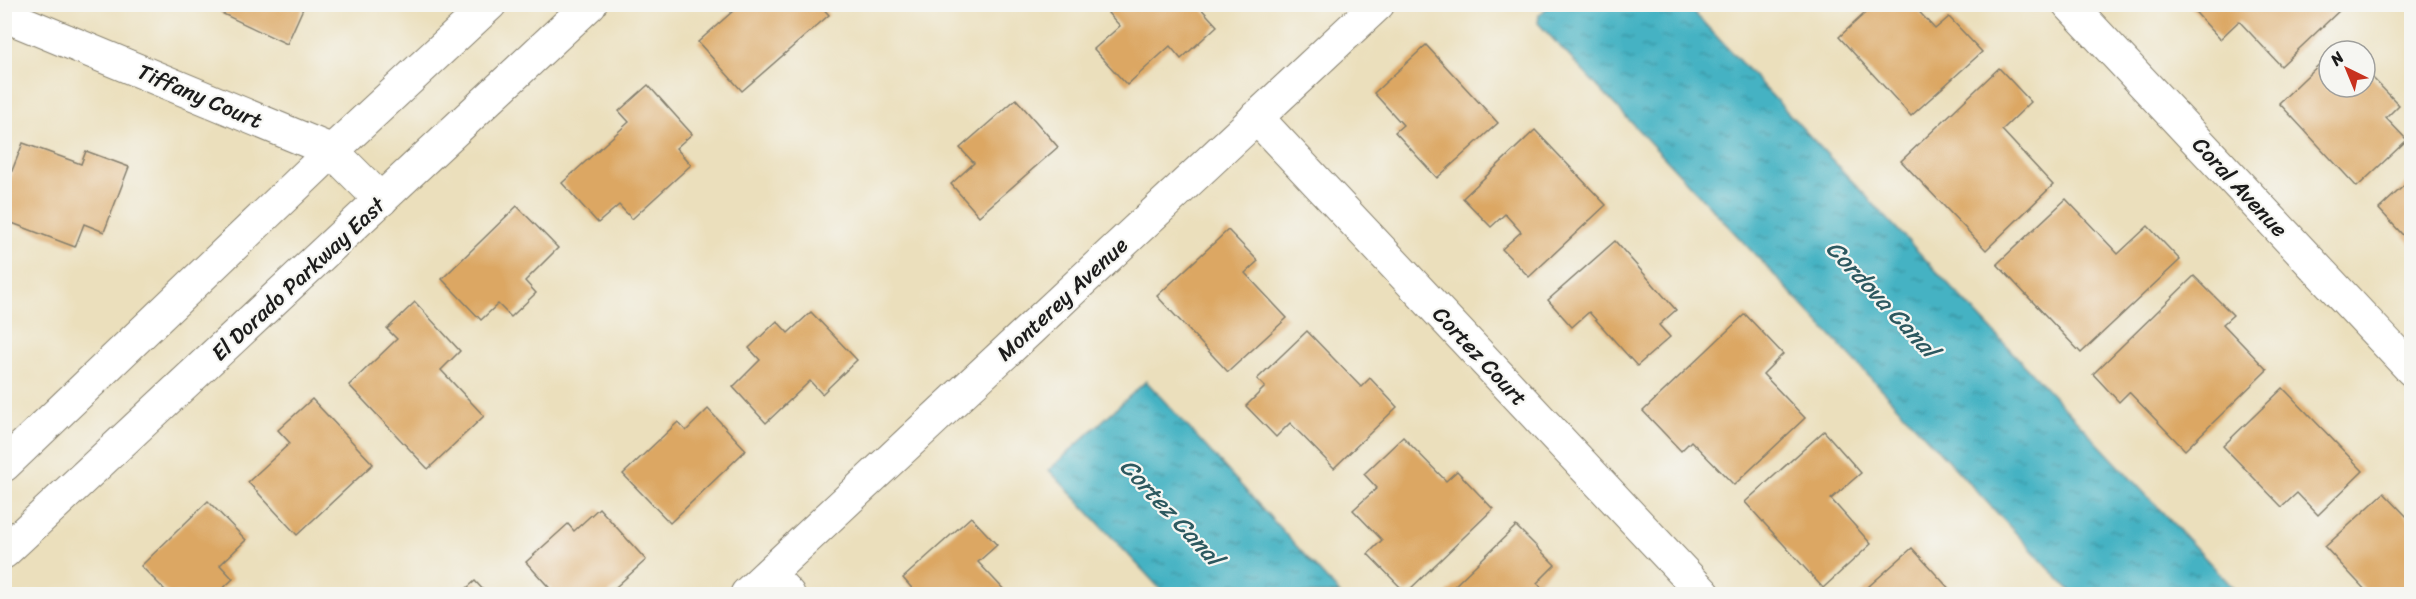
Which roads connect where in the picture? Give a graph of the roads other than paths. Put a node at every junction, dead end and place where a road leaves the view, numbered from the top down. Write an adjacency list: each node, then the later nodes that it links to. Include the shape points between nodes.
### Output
1 (490, 4): 7 (street)
2 (590, 4): 8 (street, El Dorado Parkway East)
3 (1378, 4): 6 (street, Monterey Avenue)
4 (2069, 4): 9 (street, Coral Avenue)
5 (4, 15): 7 (street, Tiffany Court)
6 (1256, 117): 12 (street, Monterey Avenue); 13 (street, Cortez Court)
7 (332, 151): 8 (street, Tiffany Court); 10 (street)
8 (381, 200): 11 (street, El Dorado Parkway East)
9 (2412, 369)
10 (4, 465)
11 (4, 552)
12 (768, 588)
13 (1704, 594)

